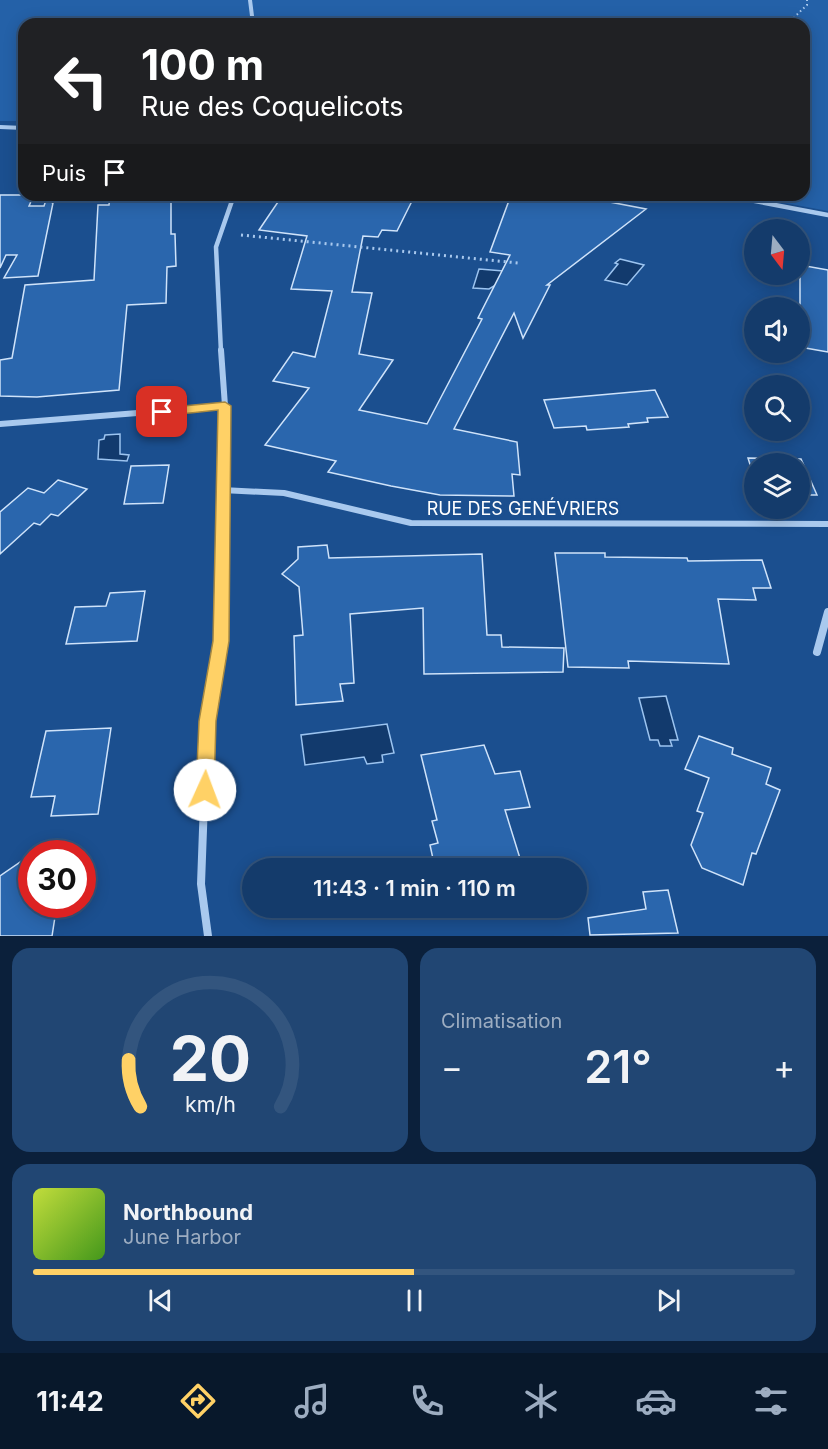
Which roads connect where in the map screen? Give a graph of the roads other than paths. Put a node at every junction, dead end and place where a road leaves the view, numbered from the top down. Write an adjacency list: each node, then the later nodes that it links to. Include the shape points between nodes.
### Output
1 (250, 0): 2 (street)
2 (252, 18)
3 (0, 127): 4 (street)
4 (18, 128)
5 (232, 201): 8 (street, via 216,247)
6 (754, 201): 7 (street)
7 (828, 215)
8 (225, 406): 9 (street); 10 (street)
9 (0, 424)
10 (222, 490): 11 (street, RUE DES GENÉVRIERS, via 284,493 411,523); 14 (street, via 221,641 207,721 201,884)
11 (828, 524)
12 (828, 612): 13 (street)
13 (817, 652)
14 (208, 936)

